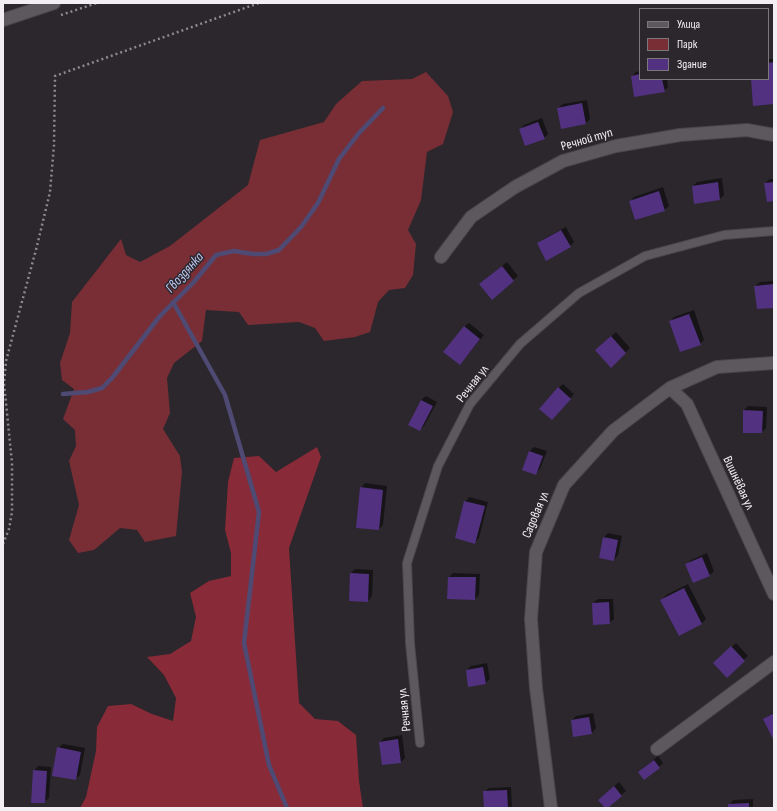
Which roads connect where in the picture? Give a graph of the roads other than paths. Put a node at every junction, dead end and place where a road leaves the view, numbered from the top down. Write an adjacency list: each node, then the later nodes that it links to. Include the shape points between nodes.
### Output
1 (54, 3): 2 (street)
2 (3, 20)
3 (774, 135): 5 (street, Речной туп, via 748,130 680,135 616,146 563,161 515,187 471,217)
4 (774, 232): 10 (lane, Речная ул, via 724,235 645,256 579,293 520,344 470,404 438,466 407,562 410,643)
5 (441, 257)
6 (774, 363): 7 (street, Садовая ул, via 717,367)
7 (670, 388): 8 (street, Вишнёвая ул, via 687,404); 12 (street, Садовая ул, via 613,431 564,485 536,552 532,620 536,688)
8 (774, 594)
9 (774, 662): 11 (street)
10 (420, 743)
11 (657, 748)
12 (551, 808)

